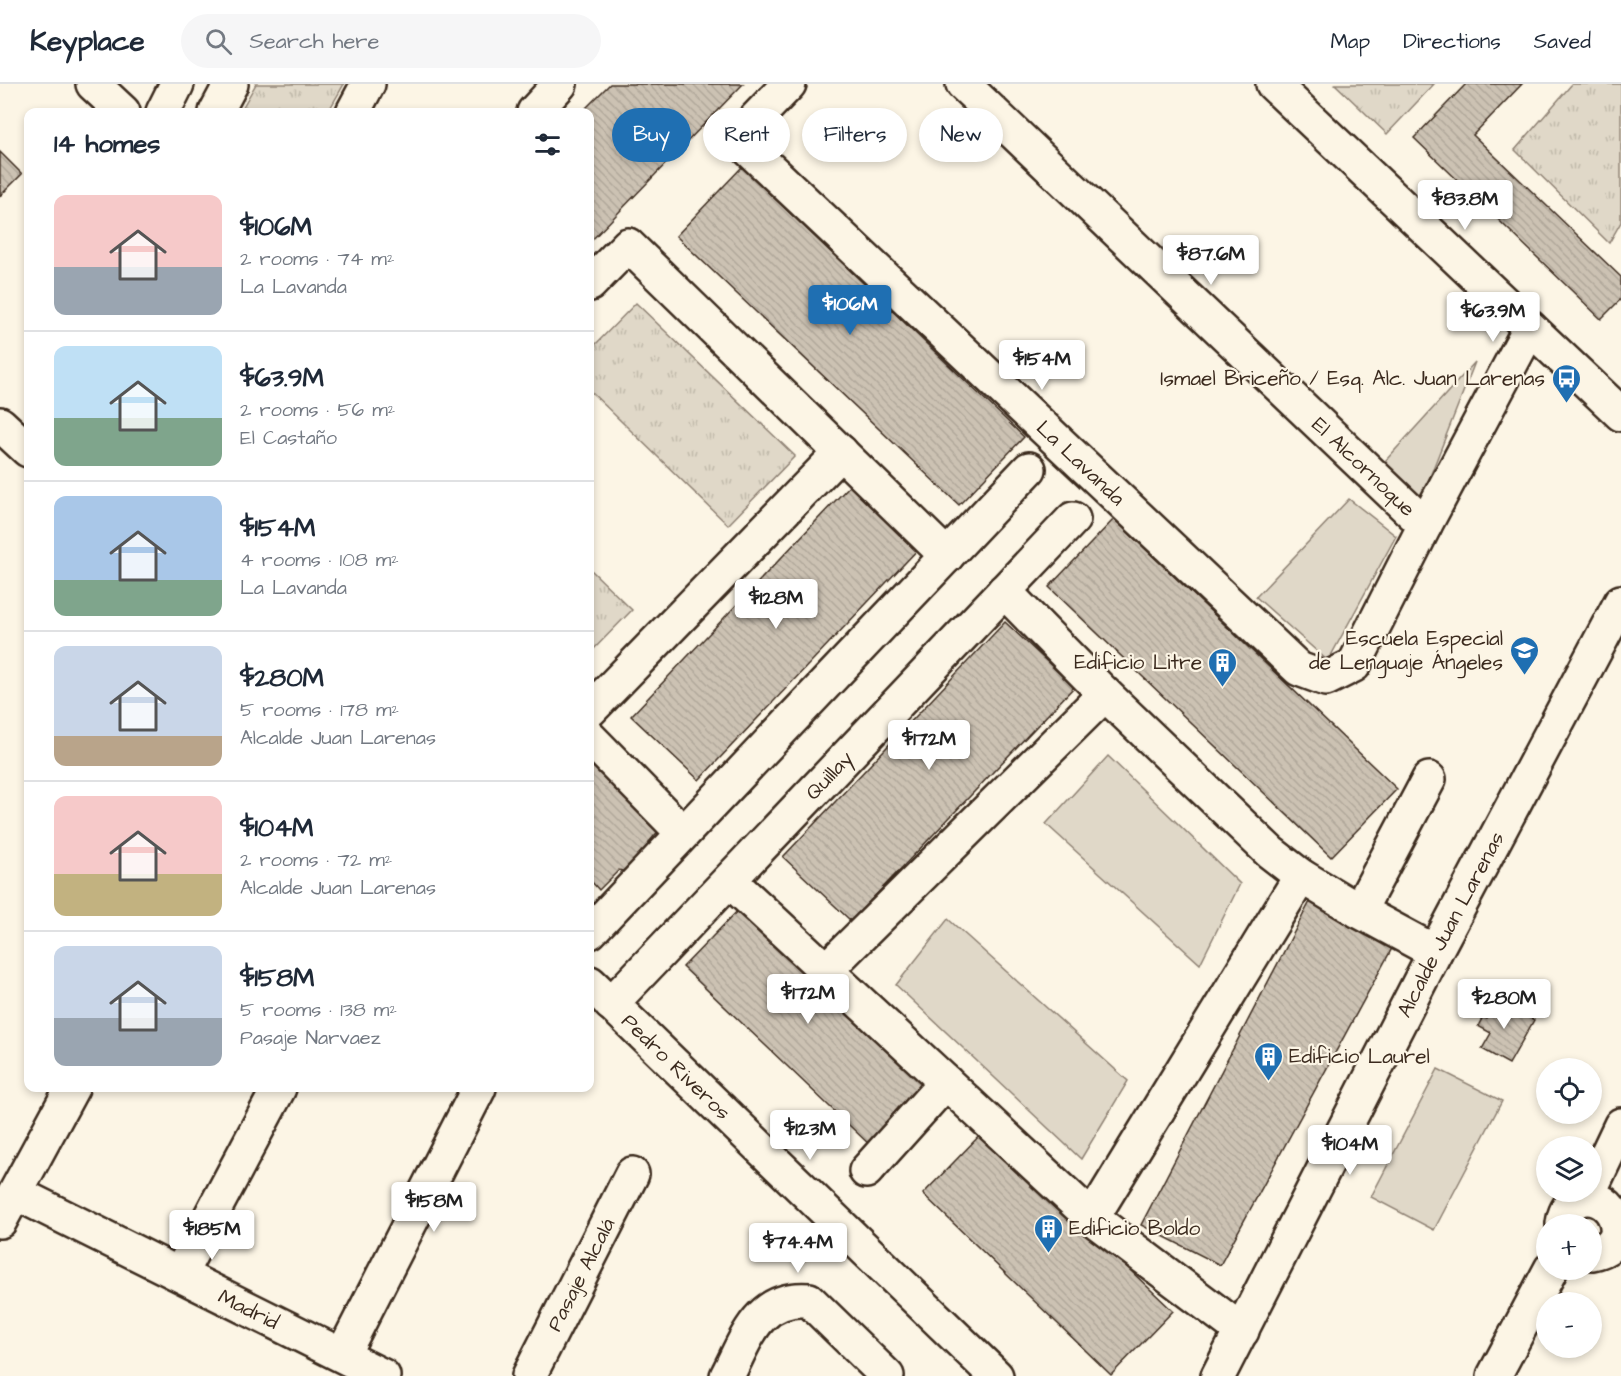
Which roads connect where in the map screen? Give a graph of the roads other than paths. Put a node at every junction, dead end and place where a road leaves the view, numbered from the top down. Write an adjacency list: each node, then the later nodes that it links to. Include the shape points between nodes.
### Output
1 (93, 84): 9 (street)
2 (177, 84): 10 (street)
3 (231, 84): 11 (street)
4 (368, 84): 12 (street)
5 (560, 84): 13 (street)
6 (789, 84): 22 (street, La Lavanda, via 737,138 1299,669 1326,679 1354,665)
7 (963, 84): 22 (street, El Alcornoque)
8 (1273, 84): 15 (street)
9 (119, 108)
10 (165, 108)
11 (218, 108)
12 (355, 108)
13 (538, 108)
14 (594, 280): 19 (street, via 628,245)
15 (1530, 328): 16 (street); 22 (street)
16 (1621, 414)
17 (0, 424): 18 (street)
18 (24, 446)
19 (840, 452): 23 (street); 27 (street)
20 (1029, 469): 23 (street)
21 (1073, 519): 24 (street, Quillay)
22 (1425, 525)
23 (947, 556): 30 (street)
24 (1004, 591): 26 (street); 32 (street, Quillay)
25 (1621, 602): 35 (street, Alcalde Juan Larenas)
26 (1105, 694): 31 (street, via 1270,852); 36 (street)
27 (594, 706)
28 (594, 742): 30 (street)
29 (1429, 779): 33 (street)
30 (683, 833): 34 (street)
31 (1301, 876): 33 (street); 50 (street)
32 (730, 881): 36 (street); 37 (street, Quillay)
33 (1359, 911): 35 (street)
34 (594, 928)
35 (1435, 952): 55 (street, Alcalde Juan Larenas)
36 (827, 969): 38 (street)
37 (601, 994): 61 (street, Pedro Riveros)
38 (946, 1082): 44 (street); 50 (street)
39 (70, 1092): 46 (street)
40 (277, 1092): 53 (street)
41 (477, 1092): 56 (street)
42 (1621, 1125): 43 (street)
43 (1602, 1165)
44 (866, 1172)
45 (632, 1174): 58 (street, Pasaje Alcalá)
46 (16, 1193): 51 (street); 53 (street, Madrid)
47 (1602, 1200): 52 (street, via 1612,1207 1618,1224 1614,1241)
48 (1576, 1202): 49 (street)
49 (1566, 1214)
50 (1092, 1218): 55 (street)
51 (0, 1221)
52 (1602, 1250)
53 (180, 1274): 56 (street, Madrid)
54 (1545, 1280): 63 (street)
55 (1242, 1331): 62 (street, Alcalde Juan Larenas)
56 (343, 1354): 57 (street, Madrid)
57 (383, 1376)
58 (529, 1376)
59 (727, 1376): 60 (street, via 755,1323 777,1302 792,1299 809,1300)
60 (887, 1376)
61 (996, 1376)
62 (1218, 1376)
63 (1494, 1376)

